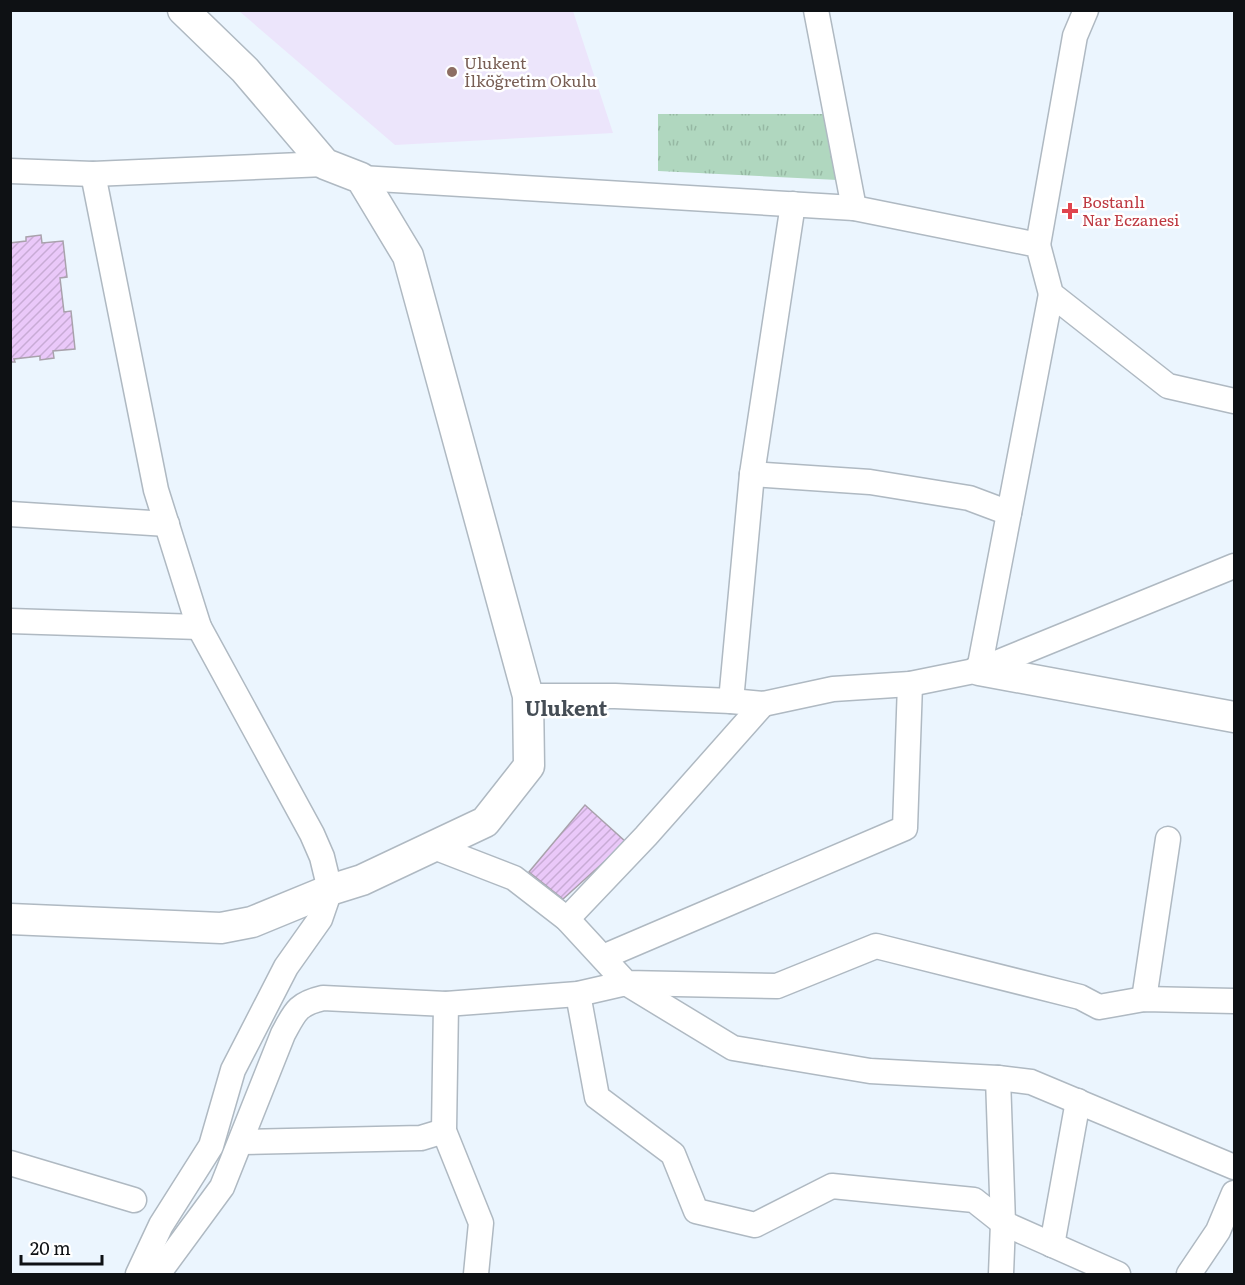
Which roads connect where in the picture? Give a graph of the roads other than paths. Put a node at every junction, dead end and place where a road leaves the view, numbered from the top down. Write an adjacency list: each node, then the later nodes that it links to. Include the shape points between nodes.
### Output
1 (183, 10): 4 (street, via 245,70)
2 (816, 10): 9 (street)
3 (1086, 10): 10 (street, via 1075,36)
4 (325, 164): 6 (street); 7 (street)
5 (10, 171): 6 (street)
6 (93, 174): 16 (street, via 156,490)
7 (361, 178): 8 (street); 22 (street, via 408,256)
8 (793, 204): 9 (street); 13 (street)
9 (854, 207): 10 (street)
10 (1038, 245): 11 (street)
11 (1051, 294): 12 (street, via 1168,386); 14 (street)
12 (1234, 401)
13 (752, 474): 14 (street, via 881,484 969,498); 23 (street)
14 (1009, 513): 20 (street)
15 (10, 514): 16 (street)
16 (167, 524): 19 (street)
17 (1234, 566): 20 (street)
18 (10, 621): 19 (street)
19 (199, 627): 28 (street, via 312,834)
20 (979, 670): 21 (street); 25 (street)
21 (910, 684): 24 (street, via 833,689); 31 (street, via 904,828)
22 (528, 696): 23 (street); 27 (street, via 529,765 485,822)
23 (731, 701): 24 (street)
24 (763, 704): 30 (street)
25 (1234, 717)
26 (1168, 839): 34 (street)
27 (434, 847): 28 (street); 30 (street, via 514,878)
28 (330, 890): 29 (street, via 252,922 220,928); 48 (street, via 320,919 286,967 233,1070 212,1146 161,1225)
29 (10, 919)
30 (567, 920): 31 (street)
31 (603, 957): 32 (street)
32 (626, 983): 33 (street); 34 (street, via 777,986 876,946 1080,997 1099,1007); 37 (street, via 733,1048 870,1071)
33 (578, 993): 36 (street); 45 (street, via 597,1097 673,1154 696,1211 755,1225 832,1186 974,1200)
34 (1144, 999): 35 (street)
35 (1234, 1001)
36 (446, 1004): 39 (street); 40 (street, via 323,998 305,1002 284,1034)
37 (998, 1078): 38 (street, via 1031,1082); 45 (street)
38 (1078, 1101): 42 (street); 47 (street)
39 (444, 1131): 40 (street, via 421,1138); 50 (street, via 481,1223)
40 (242, 1142): 49 (street, via 222,1187)
41 (10, 1163): 44 (street)
42 (1234, 1167)
43 (1234, 1193): 46 (street)
44 (134, 1200)
45 (1003, 1223): 47 (street); 51 (street)
46 (1226, 1235): 53 (street)
47 (1052, 1245): 52 (street)
48 (138, 1275)
49 (158, 1275)
50 (476, 1275)
51 (1001, 1275)
52 (1118, 1275)
53 (1189, 1275)

